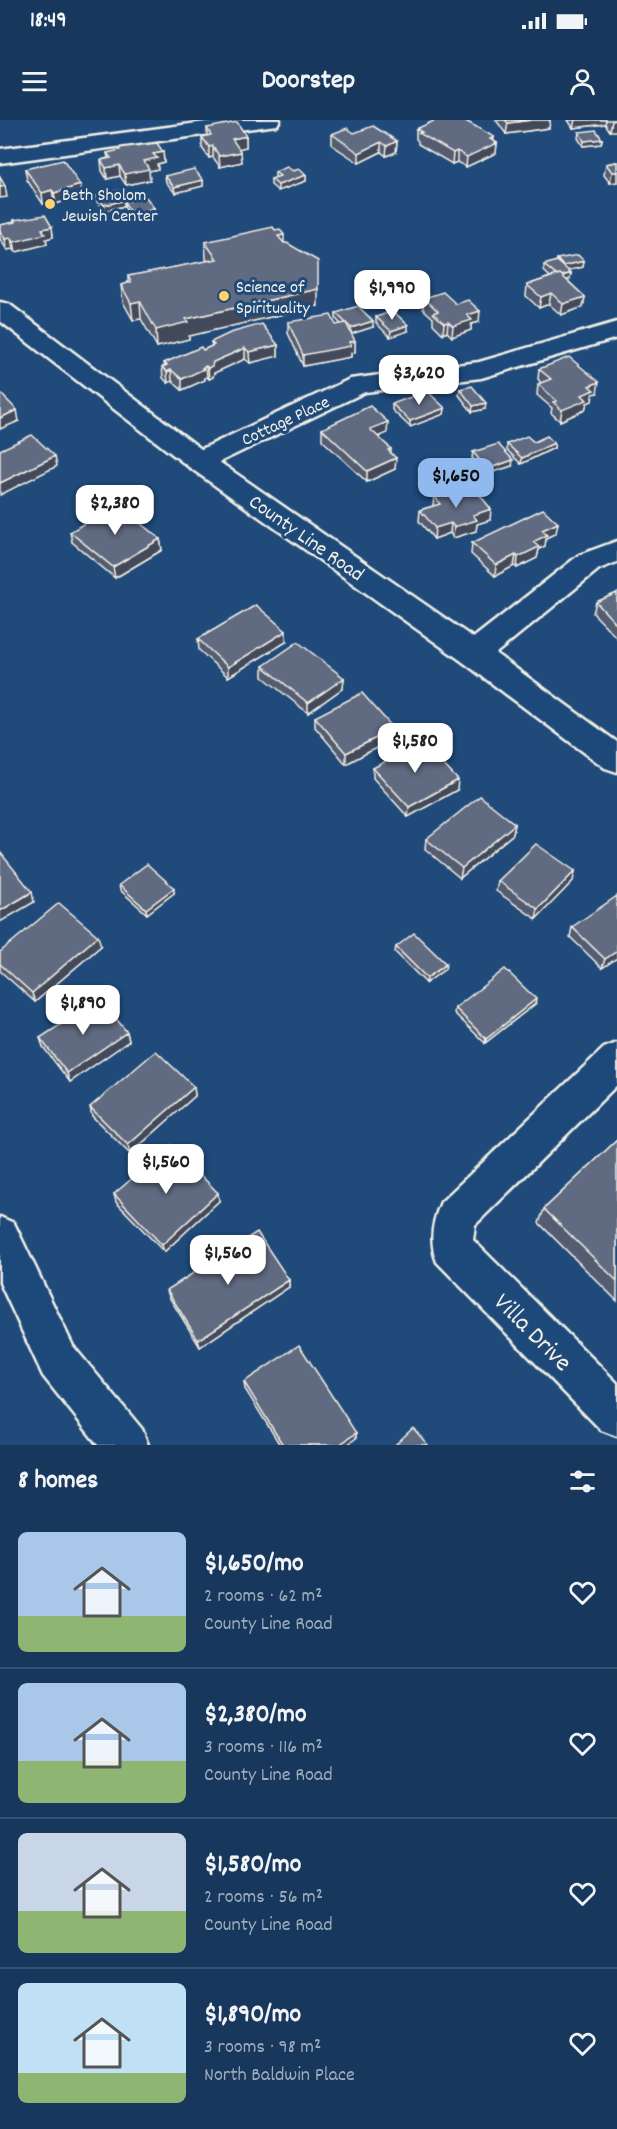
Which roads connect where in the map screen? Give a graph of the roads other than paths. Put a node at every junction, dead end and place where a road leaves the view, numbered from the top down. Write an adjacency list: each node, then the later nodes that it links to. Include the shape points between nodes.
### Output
1 (95, 120): 3 (street)
2 (269, 120): 3 (street)
3 (111, 141): 4 (street)
4 (0, 156)
5 (0, 309): 7 (street, County Line Road)
6 (617, 330): 7 (street, Cottage Place, via 482,370 359,385)
7 (199, 461): 9 (street, County Line Road)
8 (617, 551): 9 (street, via 589,562)
9 (474, 654): 10 (street, County Line Road)
10 (617, 759)
11 (617, 1060): 13 (street, Villa Drive, via 453,1232)
12 (0, 1237): 14 (street, via 58,1361)
13 (617, 1414)
14 (126, 1445)

